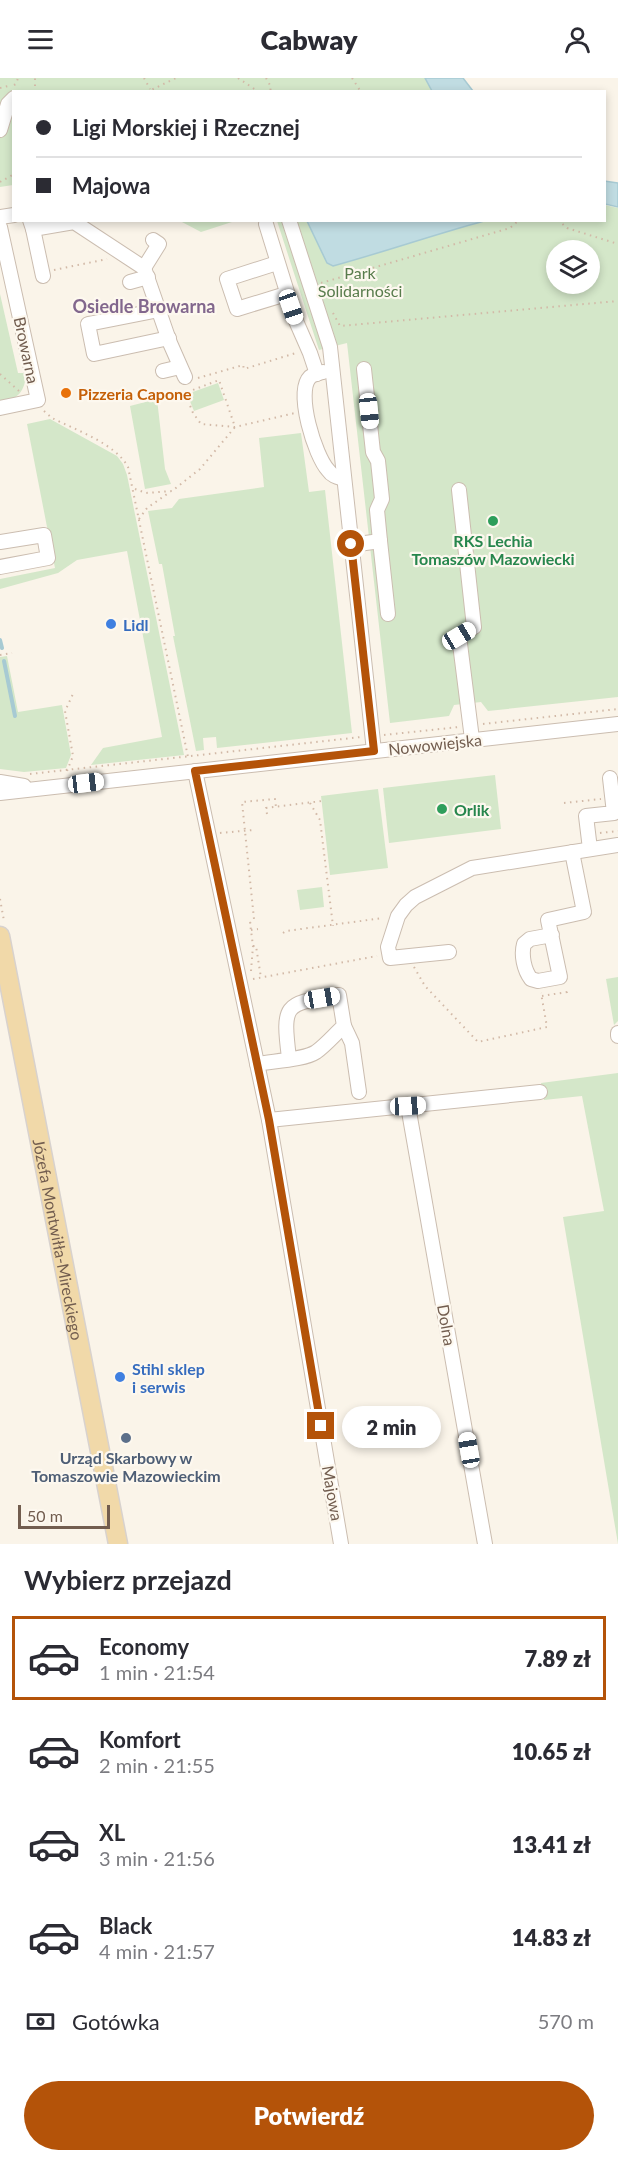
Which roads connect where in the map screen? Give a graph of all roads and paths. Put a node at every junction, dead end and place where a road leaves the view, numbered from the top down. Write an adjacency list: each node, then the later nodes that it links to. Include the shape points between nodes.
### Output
1 (176, 78): 3 (path)
2 (238, 78): 4 (path)
3 (151, 90)
4 (256, 90)
5 (12, 100): 6 (street)
6 (1, 120)
7 (290, 222): 20 (street)
8 (517, 222): 20 (path, via 510,228)
9 (560, 222): 14 (path, via 567,228)
10 (32, 225): 17 (street, via 74,222); 18 (street)
11 (0, 227): 32 (street, Browarna)
12 (266, 232): 16 (street)
13 (153, 240): 17 (street, via 159,244)
14 (618, 244)
15 (116, 257): 18 (path)
16 (277, 263): 21 (street); 21 (street, via 227,279 237,309)
17 (146, 272): 19 (street); 24 (street)
18 (43, 274)
19 (130, 282)
20 (310, 287): 30 (street, via 330,347)
21 (286, 294): 30 (street)
22 (618, 301): 23 (path, via 340,326)
23 (330, 305)
24 (159, 310): 25 (street); 25 (street, via 88,324 94,354)
25 (169, 338): 29 (street)
26 (303, 348): 29 (path, via 244,369 243,365 197,378)
27 (364, 369): 41 (street, via 382,500 377,510)
28 (163, 371): 29 (street)
29 (183, 372)
30 (324, 372): 34 (street, via 306,383); 36 (street)
31 (0, 374): 32 (path)
32 (38, 400): 33 (street, Browarna); 37 (path, via 39,407 52,418 123,458)
33 (0, 408)
34 (307, 411): 35 (path); 36 (street, via 322,464 332,475)
35 (235, 427): 35 (path, via 201,424 185,393 219,380); 38 (path, via 200,469)
36 (344, 479): 43 (street)
37 (133, 488): 38 (path, via 146,494); 40 (path)
38 (172, 490): 40 (path)
39 (459, 490): 51 (street, via 474,627 459,636)
40 (139, 519): 54 (path)
41 (380, 541): 43 (street); 45 (street)
42 (0, 542): 44 (street, via 44,535 48,558)
43 (351, 544): 52 (street)
44 (0, 567)
45 (388, 614)
46 (12, 653): 47 (path)
47 (0, 655)
48 (73, 694): 55 (path, via 65,711 73,756)
49 (618, 709): 51 (path)
50 (618, 724): 51 (street, Nowowiejska)
51 (472, 732): 52 (path); 53 (street, Nowowiejska)
52 (373, 736): 53 (street); 54 (path)
53 (374, 751): 56 (street, Nowowiejska)
54 (188, 757): 55 (path)
55 (67, 771): 57 (path)
56 (195, 771): 60 (street, Nowowiejska); 93 (street, Majowa)
57 (25, 774)
58 (610, 778): 62 (street)
59 (0, 782): 60 (street, Nowowiejska)
60 (38, 788): 61 (street, Nowowiejska)
61 (0, 793)
62 (612, 797): 64 (path); 74 (street, via 614,813 586,816)
63 (322, 801): 65 (path)
64 (580, 801): 66 (path); 68 (path)
65 (310, 803): 67 (path); 77 (path, via 320,820)
66 (564, 803)
67 (276, 807): 69 (path, via 266,808); 71 (path, via 275,799 242,802)
68 (581, 811)
69 (267, 814)
70 (254, 830): 71 (path)
71 (245, 831): 72 (path); 79 (path, via 254,919)
72 (219, 833)
73 (618, 845): 74 (street)
74 (590, 849): 75 (street)
75 (572, 852): 76 (street, via 472,868 415,897); 81 (street, via 584,912 549,920)
76 (398, 916): 77 (path); 84 (street, via 388,947 390,958)
77 (333, 926): 80 (path)
78 (258, 929): 79 (path)
79 (251, 930): 83 (path)
80 (283, 933)
81 (552, 935): 90 (street, via 560,977); 90 (street, via 524,944 527,974)
82 (0, 936): 98 (main road, Józefa Montwiłła-Mireckiego)
83 (253, 946): 87 (path); 89 (path)
84 (449, 952)
85 (381, 957): 87 (path)
86 (412, 963): 90 (path, via 424,986 478,1042 548,1027)
87 (261, 978): 89 (path)
88 (247, 980): 89 (path)
89 (252, 980)
90 (538, 981)
91 (344, 1026): 92 (street, via 316,1052); 92 (street, via 339,995 294,1005 285,1025); 94 (street, via 352,1043)
92 (290, 1058): 93 (street)
93 (256, 1064): 97 (street, Majowa)
94 (359, 1092)
95 (540, 1092): 96 (street)
96 (408, 1106): 97 (street); 100 (street, Dolna)
97 (269, 1120): 99 (street, Majowa)
98 (118, 1544)
99 (341, 1544)
100 (485, 1544)

